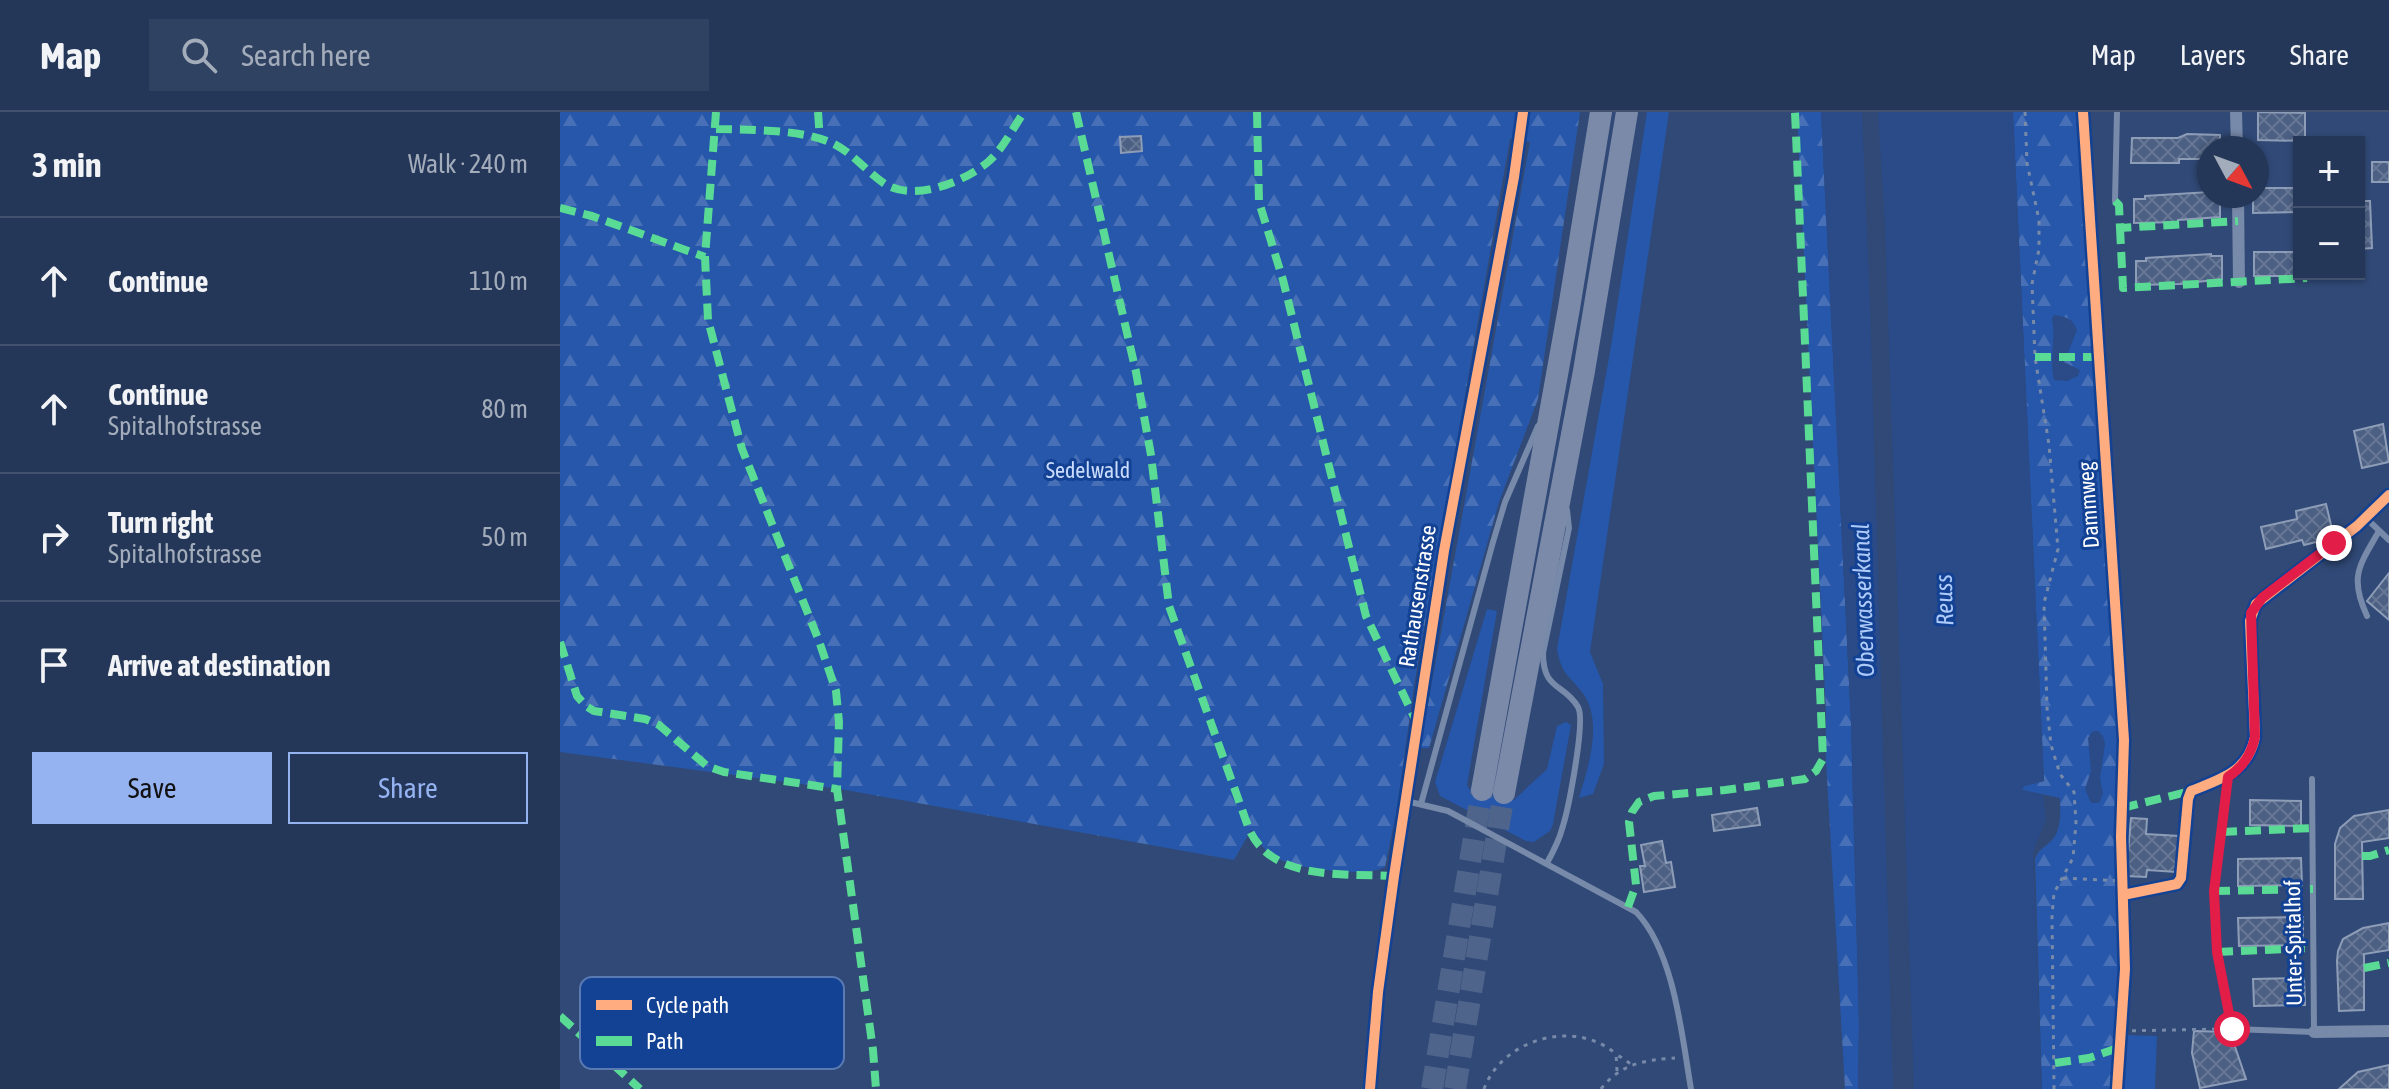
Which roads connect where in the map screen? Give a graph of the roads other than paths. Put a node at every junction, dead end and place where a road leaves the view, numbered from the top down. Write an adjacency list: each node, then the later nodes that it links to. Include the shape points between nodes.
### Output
1 (1523, 112): 19 (street, Rathausenstrasse, via 1444,551)
2 (1601, 112): 10 (highway)
3 (1627, 112): 11 (highway)
4 (2117, 112): 7 (lane)
5 (2236, 112): 6 (street)
6 (2237, 136)
7 (2115, 201)
8 (2238, 208): 9 (street)
9 (2239, 282)
10 (1554, 394): 11 (highway, via 1493,791); 20 (lane, via 1505,502)
11 (1564, 487): 21 (lane, via 1569,528 1543,665 1552,684 1578,707 1582,725 1563,827)
12 (2389, 495): 13 (street)
13 (2366, 518): 14 (lane); 16 (street)
14 (2379, 531): 15 (lane); 17 (lane, via 2357,577)
15 (2389, 540)
16 (2308, 564): 22 (lane, via 2262,598 2251,613 2253,750 2228,777 2191,791 2177,884)
17 (2367, 616)
18 (2312, 779): 25 (lane, Unter-Spitalhof)
19 (1406, 800): 20 (lane); 26 (street, Rathausenstrasse, via 1378,992)
20 (1421, 804): 21 (lane, via 1448,811)
21 (1547, 863): 27 (lane, via 1628,907 1651,930 1670,980)
22 (2123, 895)
23 (2232, 1029): 25 (lane)
24 (2389, 1031): 25 (street, Unter-Spitalhof)
25 (2314, 1032)
26 (1370, 1089)
27 (1691, 1089)

